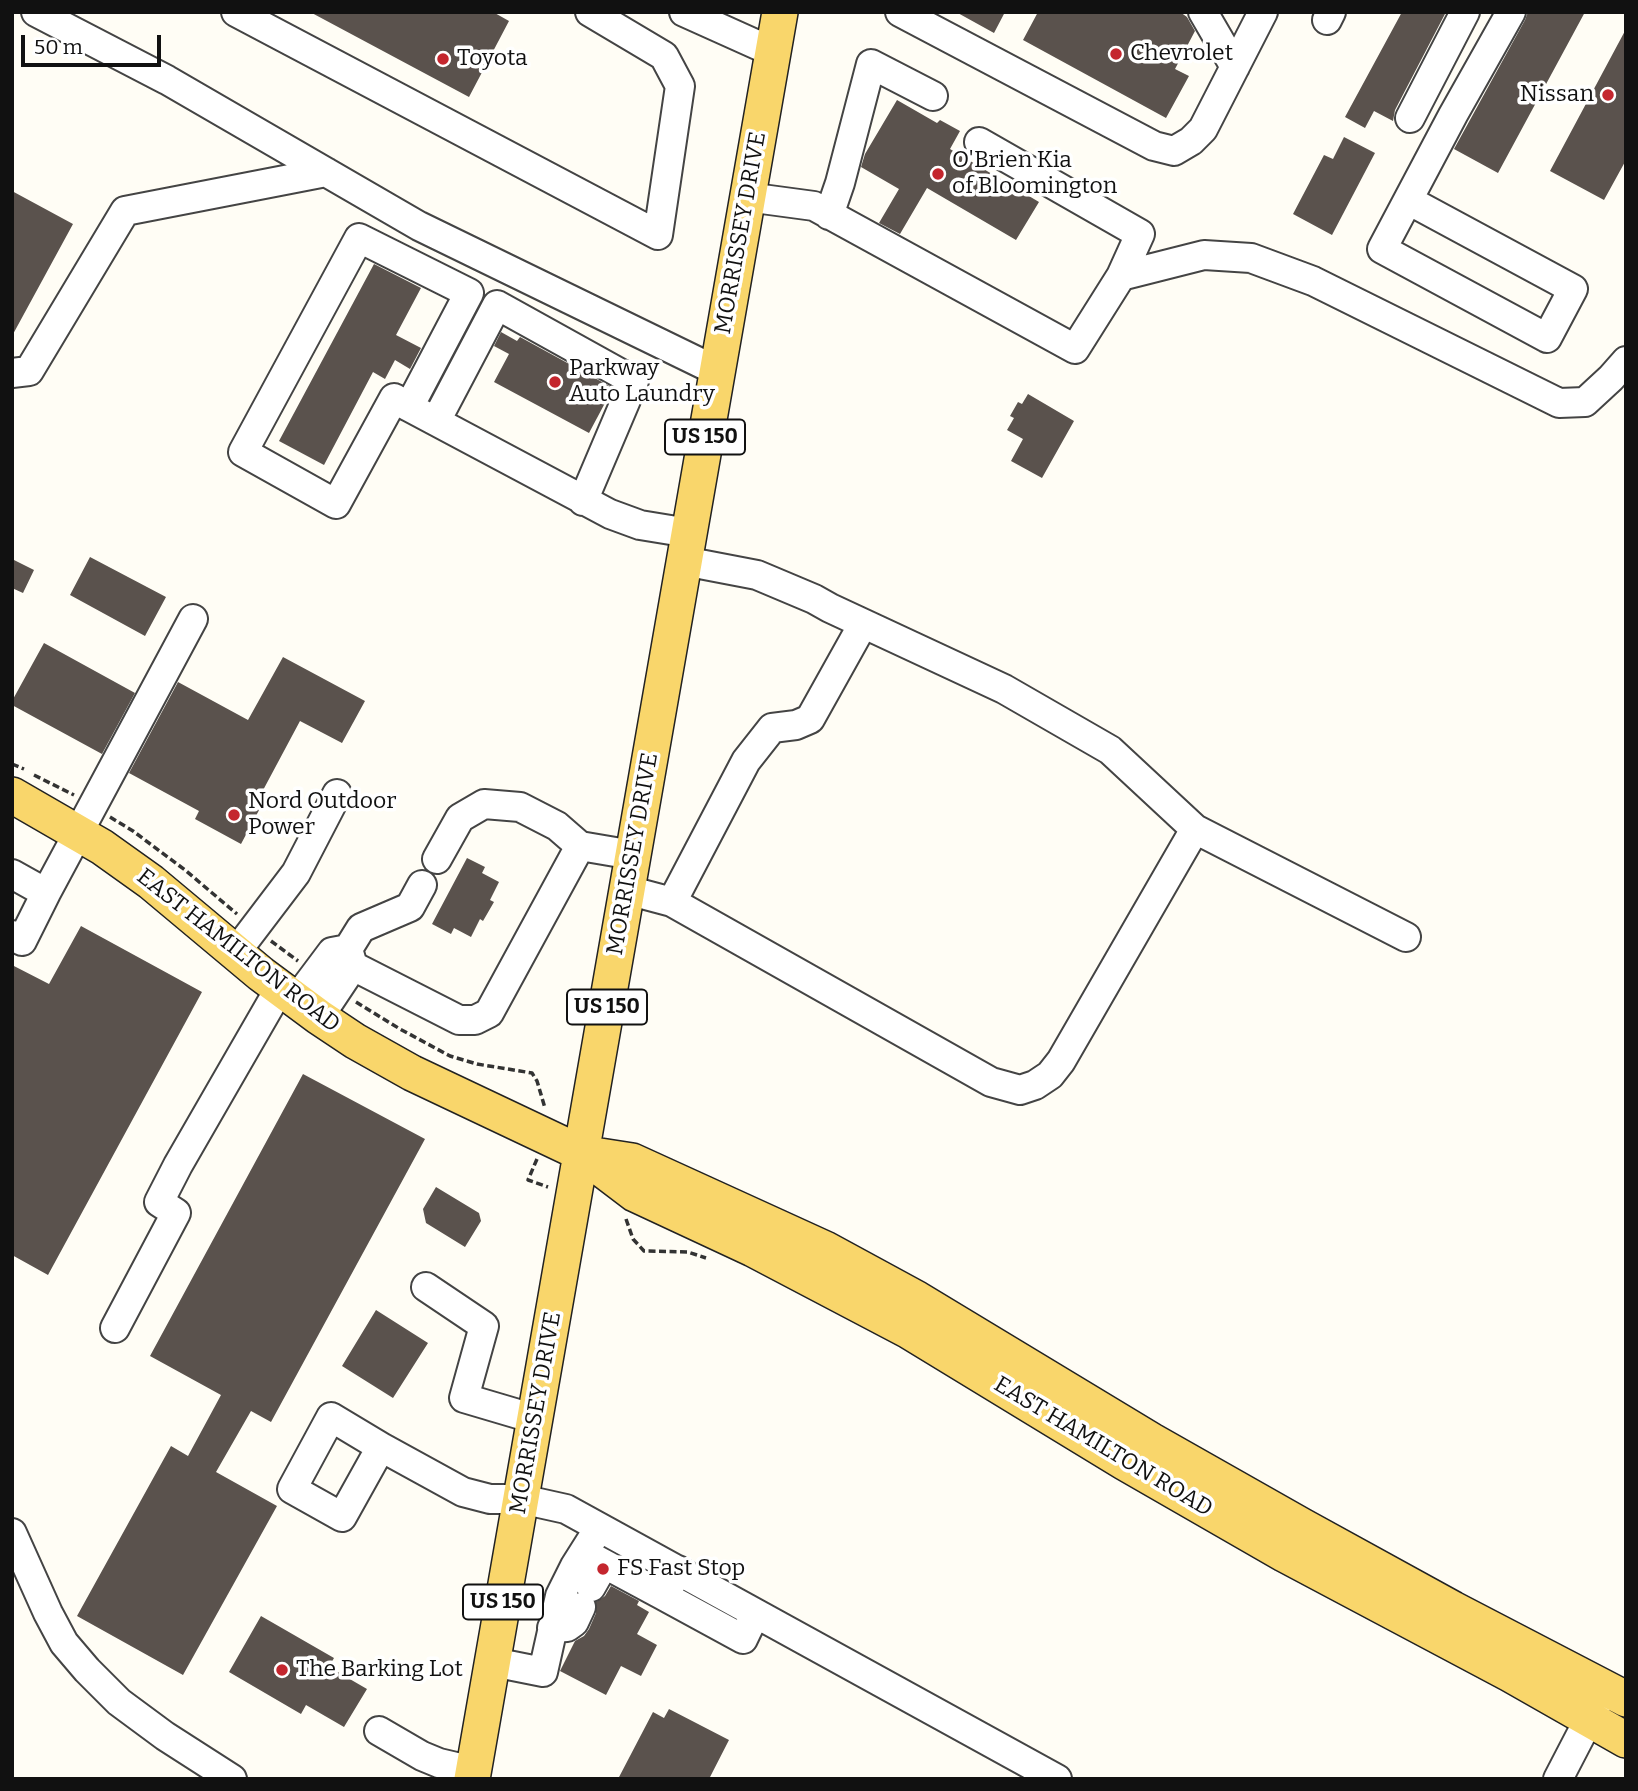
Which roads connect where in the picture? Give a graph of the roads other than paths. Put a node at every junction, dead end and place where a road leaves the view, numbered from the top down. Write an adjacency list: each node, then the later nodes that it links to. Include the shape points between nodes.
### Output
1 (36, 12): 16 (lane, via 167,80)
2 (236, 12): 3 (lane, via 658,235 680,86 664,56)
3 (590, 12)
4 (684, 12): 11 (lane)
5 (780, 12): 11 (main road, MORRISSEY DRIVE / US 150)
6 (900, 12): 12 (lane, via 1154,146 1174,151 1203,129)
7 (1203, 12): 12 (lane)
8 (1263, 12): 12 (lane)
9 (1465, 12): 14 (lane)
10 (1506, 14): 18 (lane)
11 (773, 52): 17 (main road, MORRISSEY DRIVE / US 150)
12 (1235, 67)
13 (933, 96): 19 (lane, via 871,64)
14 (1410, 118)
15 (979, 142): 20 (lane, via 1140,234)
16 (326, 172): 22 (lane, via 419,226); 23 (lane, via 125,211 29,371)
17 (747, 197): 19 (lane, via 814,206); 22 (main road, MORRISSEY DRIVE / US 150)
18 (1408, 200): 18 (lane, via 1382,249 1546,338 1573,289)
19 (829, 215): 20 (lane, via 1075,349)
20 (1121, 276): 21 (lane, via 1204,255 1251,258 1312,281 1559,403 1585,402)
21 (1626, 361)
22 (717, 371): 27 (main road, MORRISSEY DRIVE / US 150)
23 (12, 373)
24 (409, 407): 24 (lane, via 469,293 359,238 243,453 336,504 394,398); 25 (lane)
25 (436, 421): 26 (lane); 26 (lane, via 497,305 634,381)
26 (583, 501): 27 (lane)
27 (686, 547): 29 (lane); 35 (main road, MORRISSEY DRIVE / US 150)
28 (193, 619): 33 (lane)
29 (863, 624): 32 (lane, via 1004,689 1110,750); 41 (lane, via 810,719 772,728 746,761)
30 (338, 794): 44 (lane, via 296,873)
31 (12, 795): 33 (main road, EAST HAMILTON ROAD)
32 (1195, 829): 41 (lane, via 1061,1061 1035,1085 1020,1090 991,1082); 43 (lane)
33 (79, 833): 40 (lane); 44 (main road, EAST HAMILTON ROAD, via 150,882)
34 (580, 846): 35 (lane); 36 (lane, via 520,807 484,804 460,818); 45 (lane, via 489,1013 475,1020 459,1020)
35 (633, 855): 39 (main road, MORRISSEY DRIVE / US 150)
36 (437, 859)
37 (14, 879): 40 (lane)
38 (422, 885): 45 (lane, via 410,907 361,928)
39 (627, 890): 41 (lane); 47 (main road, MORRISSEY DRIVE / US 150)
40 (46, 892): 42 (lane, via 22,941)
41 (672, 902)
42 (12, 935)
43 (1406, 937)
44 (236, 952): 46 (main road, EAST HAMILTON ROAD)
45 (350, 957): 46 (lane, via 332,952)
46 (298, 1002): 47 (main road, EAST HAMILTON ROAD, via 412,1073); 49 (lane, via 178,1165 159,1202 176,1213)
47 (581, 1153): 50 (main road, MORRISSEY DRIVE / US 150); 61 (main road, EAST HAMILTON ROAD, via 632,1161 825,1249 1302,1527); 62 (main road, EAST HAMILTON ROAD, via 635,1194 909,1331 1284,1554)
48 (426, 1287): 50 (lane, via 484,1326 464,1398)
49 (115, 1328)
50 (535, 1419): 52 (main road, MORRISSEY DRIVE / US 150)
51 (381, 1447): 52 (lane, via 463,1492 490,1499)
52 (521, 1499): 53 (lane, via 565,1509); 60 (main road, MORRISSEY DRIVE / US 150)
53 (599, 1528): 55 (lane); 56 (lane)
54 (12, 1533): 67 (lane, via 64,1643 87,1670 119,1702)
55 (678, 1570): 57 (lane); 58 (lane)
56 (590, 1578): 57 (lane); 59 (lane, via 560,1596); 59 (lane, via 574,1622)
57 (664, 1596): 58 (lane, via 743,1639)
58 (755, 1614): 66 (lane)
59 (552, 1628): 60 (lane, via 543,1672)
60 (493, 1662): 65 (main road, MORRISSEY DRIVE / US 150)
61 (1615, 1694): 62 (lane)
62 (1589, 1719): 64 (main road, EAST HAMILTON ROAD); 68 (lane)
63 (379, 1731): 65 (lane, via 422,1756)
64 (1626, 1740)
65 (473, 1775)
66 (1053, 1778)
67 (232, 1779)
68 (1558, 1779)

